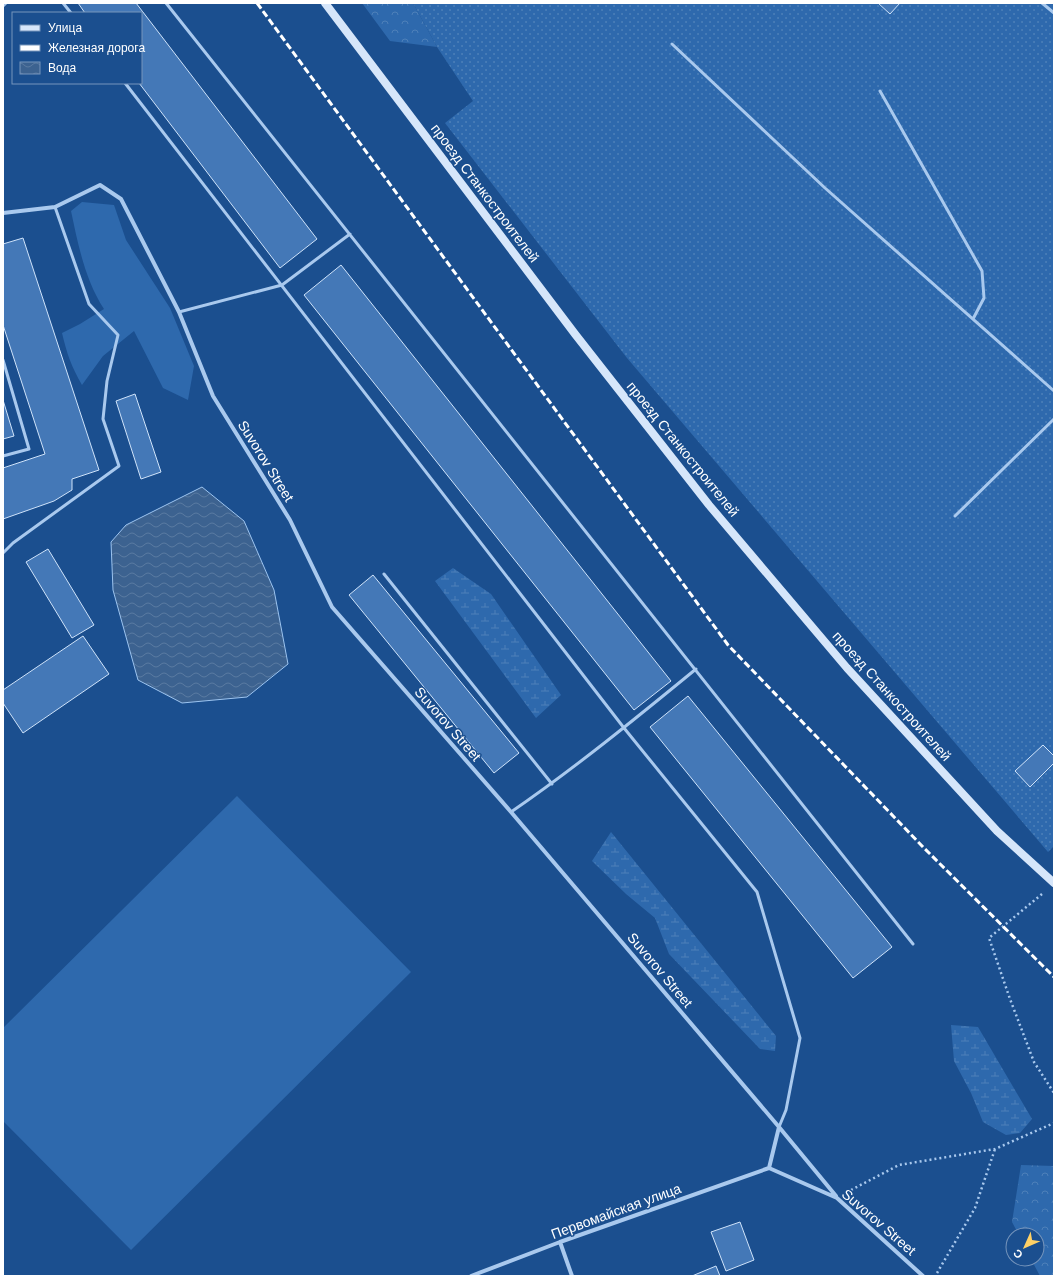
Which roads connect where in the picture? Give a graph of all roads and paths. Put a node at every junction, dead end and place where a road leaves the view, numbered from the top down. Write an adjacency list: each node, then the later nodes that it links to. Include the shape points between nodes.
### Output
1 (6, 3): 6 (lane)
2 (63, 3): 7 (lane)
3 (166, 3): 14 (lane)
4 (325, 3): 29 (main road, проезд Станкостроителей, via 575,334 709,505 847,668 997,831)
5 (1042, 3): 8 (lane)
6 (3, 6)
7 (69, 12)
8 (1054, 13)
9 (672, 44): 17 (lane, via 825,188)
10 (126, 84): 15 (lane)
11 (880, 91): 17 (lane, via 982,271 984,298)
12 (55, 207): 13 (street, Suvorov Street); 16 (street, Suvorov Street, via 100,185 121,199); 23 (lane, via 89,304 118,335 107,381 104,418 119,466)
13 (3, 213)
14 (350, 234): 15 (lane); 25 (lane)
15 (282, 285): 16 (lane); 26 (lane)
16 (179, 312): 28 (street, Suvorov Street, via 213,396 290,520 332,607)
17 (973, 319): 19 (lane)
18 (3, 360): 21 (lane, via 29,449)
19 (1054, 391)
20 (1054, 419): 22 (lane)
21 (3, 456)
22 (955, 516)
23 (3, 553)
24 (384, 574): 27 (lane)
25 (696, 670): 26 (lane); 31 (lane)
26 (624, 728): 27 (lane); 34 (lane, via 757,892 800,1038 786,1110)
27 (552, 784): 28 (lane)
28 (511, 812): 34 (street, Suvorov Street)
29 (1054, 883)
30 (1043, 893): 32 (path, via 989,938 1034,1062)
31 (913, 944)
32 (1054, 1093)
33 (1054, 1123): 35 (path)
34 (779, 1127): 36 (street); 37 (street, Suvorov Street)
35 (995, 1149): 37 (path, via 899,1165); 42 (path, via 975,1208)
36 (769, 1168): 37 (street, Suvorov Street); 38 (street, Первомайская улица)
37 (837, 1198): 41 (street, Suvorov Street)
38 (560, 1242): 39 (street, Первомайская улица); 40 (street)
39 (471, 1276)
40 (572, 1276)
41 (922, 1276)
42 (934, 1276)

